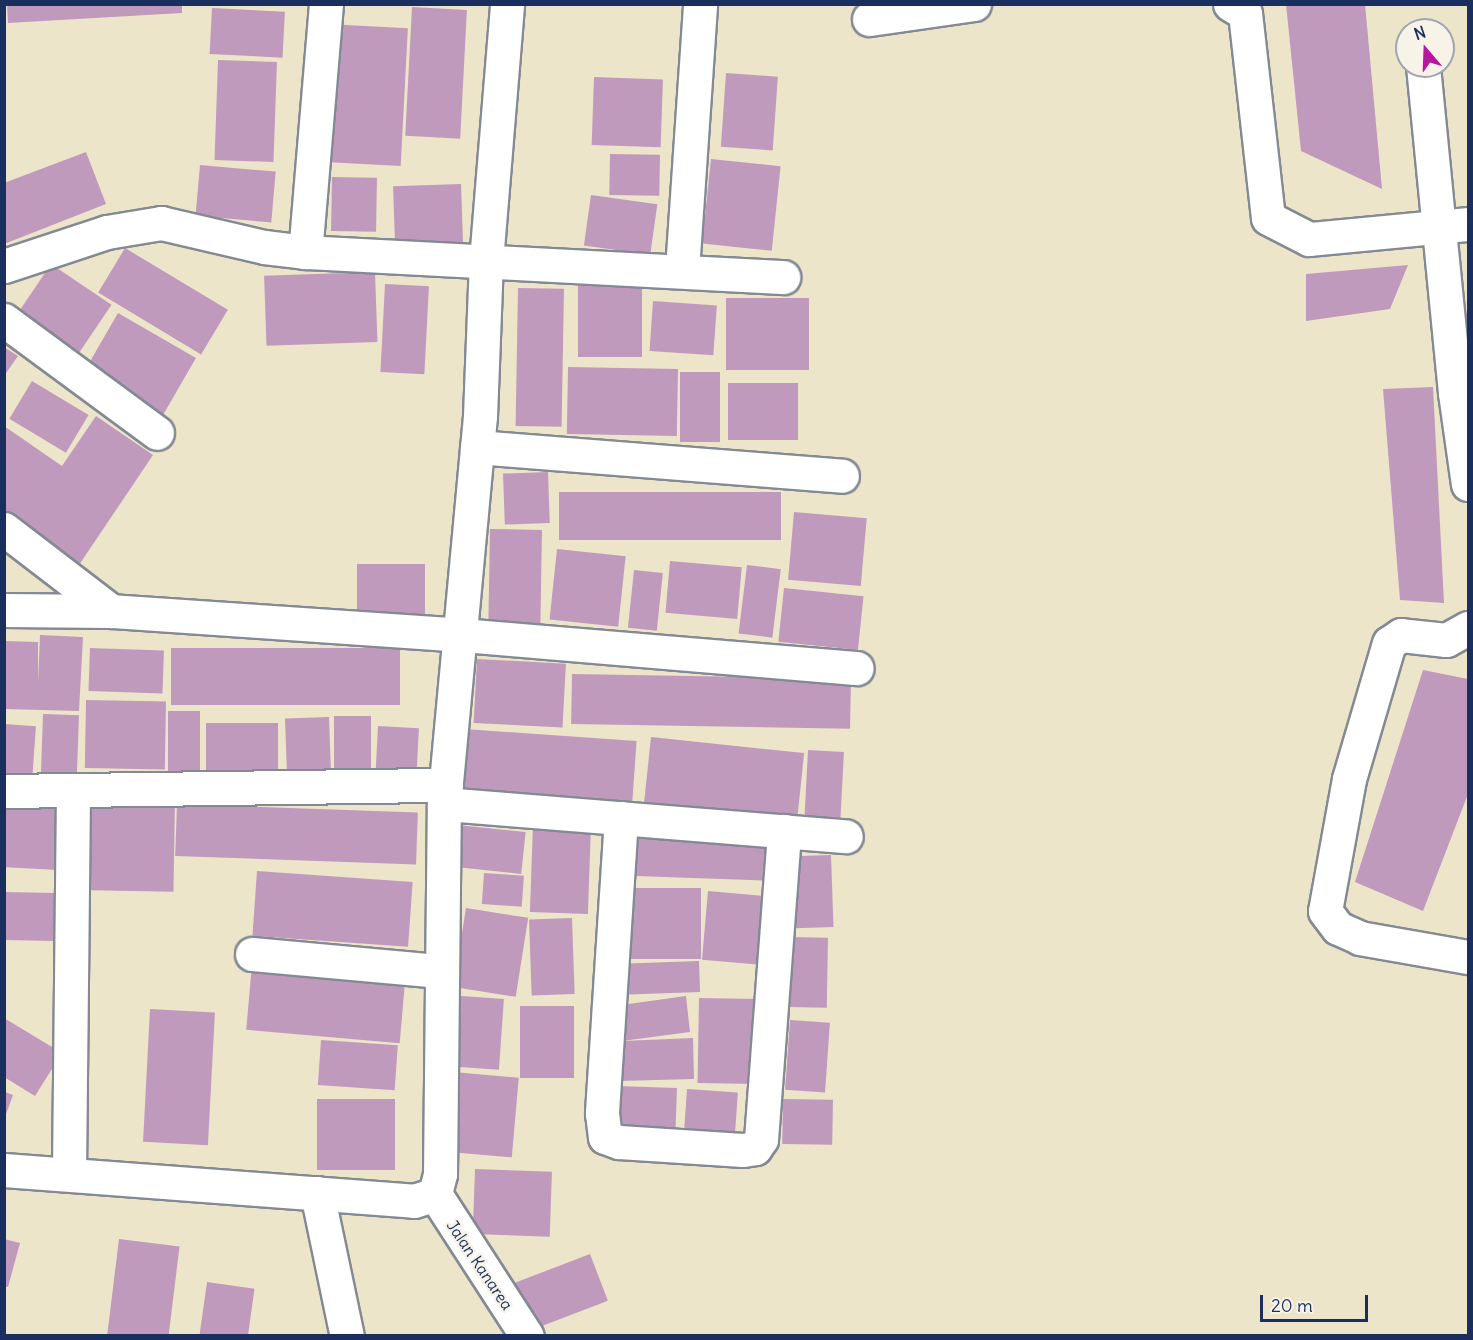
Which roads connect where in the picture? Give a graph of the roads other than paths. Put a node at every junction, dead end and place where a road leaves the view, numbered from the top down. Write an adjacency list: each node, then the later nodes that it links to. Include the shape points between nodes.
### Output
1 (326, 4): 9 (street)
2 (507, 4): 10 (street)
3 (700, 4): 12 (street)
4 (974, 4): 6 (street)
5 (1230, 4): 8 (street, via 1245,13 1268,218 1309,239)
6 (869, 19)
7 (1425, 78): 8 (street)
8 (1453, 226): 18 (street)
9 (305, 252): 10 (street); 11 (street, via 264,247 161,223 107,232)
10 (486, 261): 12 (street); 16 (street)
11 (4, 266)
12 (682, 270): 13 (street)
13 (783, 277)
14 (4, 320): 15 (street)
15 (157, 434)
16 (477, 447): 17 (street); 23 (street)
17 (842, 476)
18 (1468, 484)
19 (4, 529): 21 (street)
20 (4, 610): 21 (street)
21 (111, 611): 23 (street)
22 (1468, 628): 31 (street, via 1446,639 1401,635 1389,643 1349,779 1325,911 1338,928 1360,938)
23 (462, 635): 24 (street); 27 (street)
24 (857, 668)
25 (4, 791): 26 (street)
26 (73, 792): 27 (street); 35 (street)
27 (445, 794): 28 (street); 33 (street)
28 (621, 818): 29 (street); 29 (street, via 602,1131 610,1140 630,1143 742,1150 755,1148 761,1139)
29 (784, 831): 30 (street)
30 (846, 836)
31 (1467, 950)
32 (252, 954): 33 (street)
33 (440, 971): 37 (street, via 440,1174)
34 (4, 1170): 35 (street)
35 (69, 1173): 36 (street)
36 (317, 1193): 37 (street, via 414,1201); 38 (street)
37 (435, 1194): 39 (street, Jalan Kanarea)
38 (346, 1335)
39 (527, 1335)

